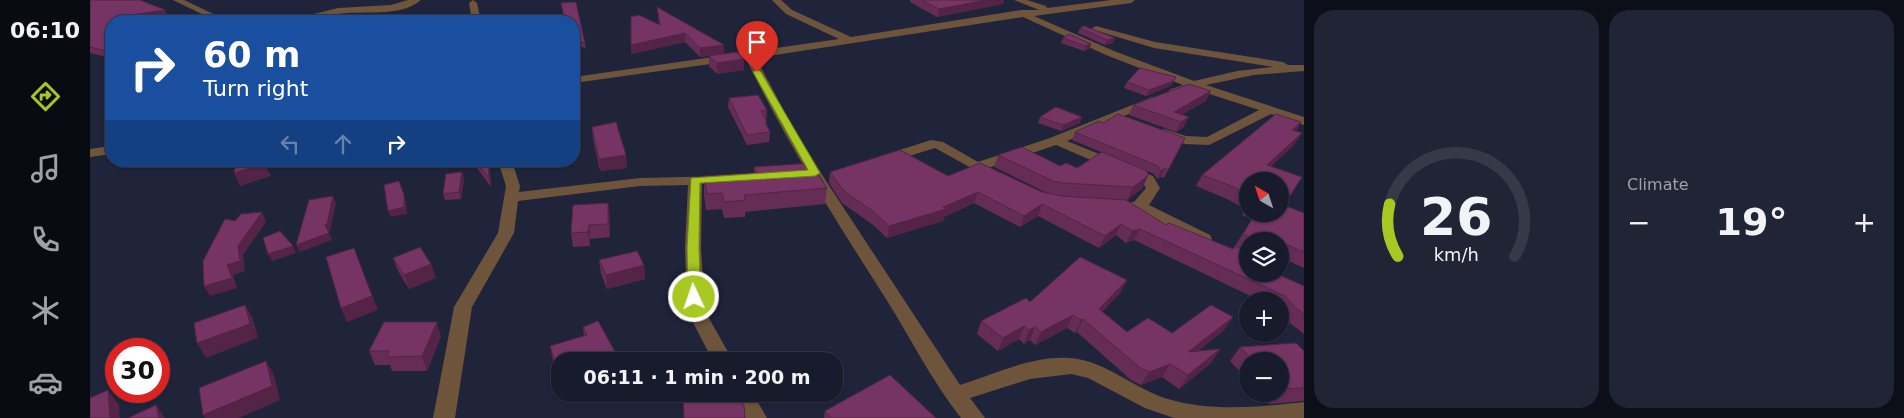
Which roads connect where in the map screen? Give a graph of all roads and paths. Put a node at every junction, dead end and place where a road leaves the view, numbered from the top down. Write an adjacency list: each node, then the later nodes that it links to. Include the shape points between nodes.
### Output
1 (177, 0): 9 (street)
2 (417, 0): 10 (street, via 392,8)
3 (776, 0): 13 (street, via 790,12)
4 (1018, 0): 7 (street)
5 (1131, 0): 7 (street)
6 (473, 3): 11 (street)
7 (1049, 10): 8 (street)
8 (1020, 13): 13 (street); 17 (street, via 1110,53)
9 (210, 15)
10 (319, 15)
11 (476, 15)
12 (1096, 29): 15 (street, via 1154,45)
13 (849, 40): 14 (street)
14 (750, 57): 16 (street); 30 (street, via 764,87)
15 (1303, 68): 17 (street, via 1265,71)
16 (580, 79)
17 (1193, 84): 18 (street); 19 (street)
18 (1269, 110): 21 (street); 22 (street, via 1208,141 1185,140)
19 (1113, 115): 20 (street); 23 (street)
20 (1131, 122)
21 (1304, 122)
22 (1149, 128)
23 (1056, 141): 28 (street); 36 (street, via 1148,180 1153,188 1141,203)
24 (105, 151): 25 (street)
25 (90, 153)
26 (874, 163): 28 (street, via 931,144)
27 (507, 167): 34 (street, via 513,186)
28 (976, 167): 32 (street)
29 (797, 174): 30 (street)
30 (821, 176): 39 (street)
31 (741, 178): 33 (street)
32 (1000, 179)
33 (695, 180): 34 (street, via 630,183); 38 (street, via 693,248 696,311)
34 (512, 197): 42 (street, via 506,233 463,307)
35 (1104, 205): 36 (street)
36 (1142, 207): 37 (street)
37 (1214, 244)
38 (718, 352)
39 (957, 394): 41 (street, via 1045,368 1070,366 1092,371 1166,408 1202,416); 44 (street)
40 (747, 402): 43 (street)
41 (1304, 411)
42 (444, 418)
43 (756, 418)
44 (974, 418)

